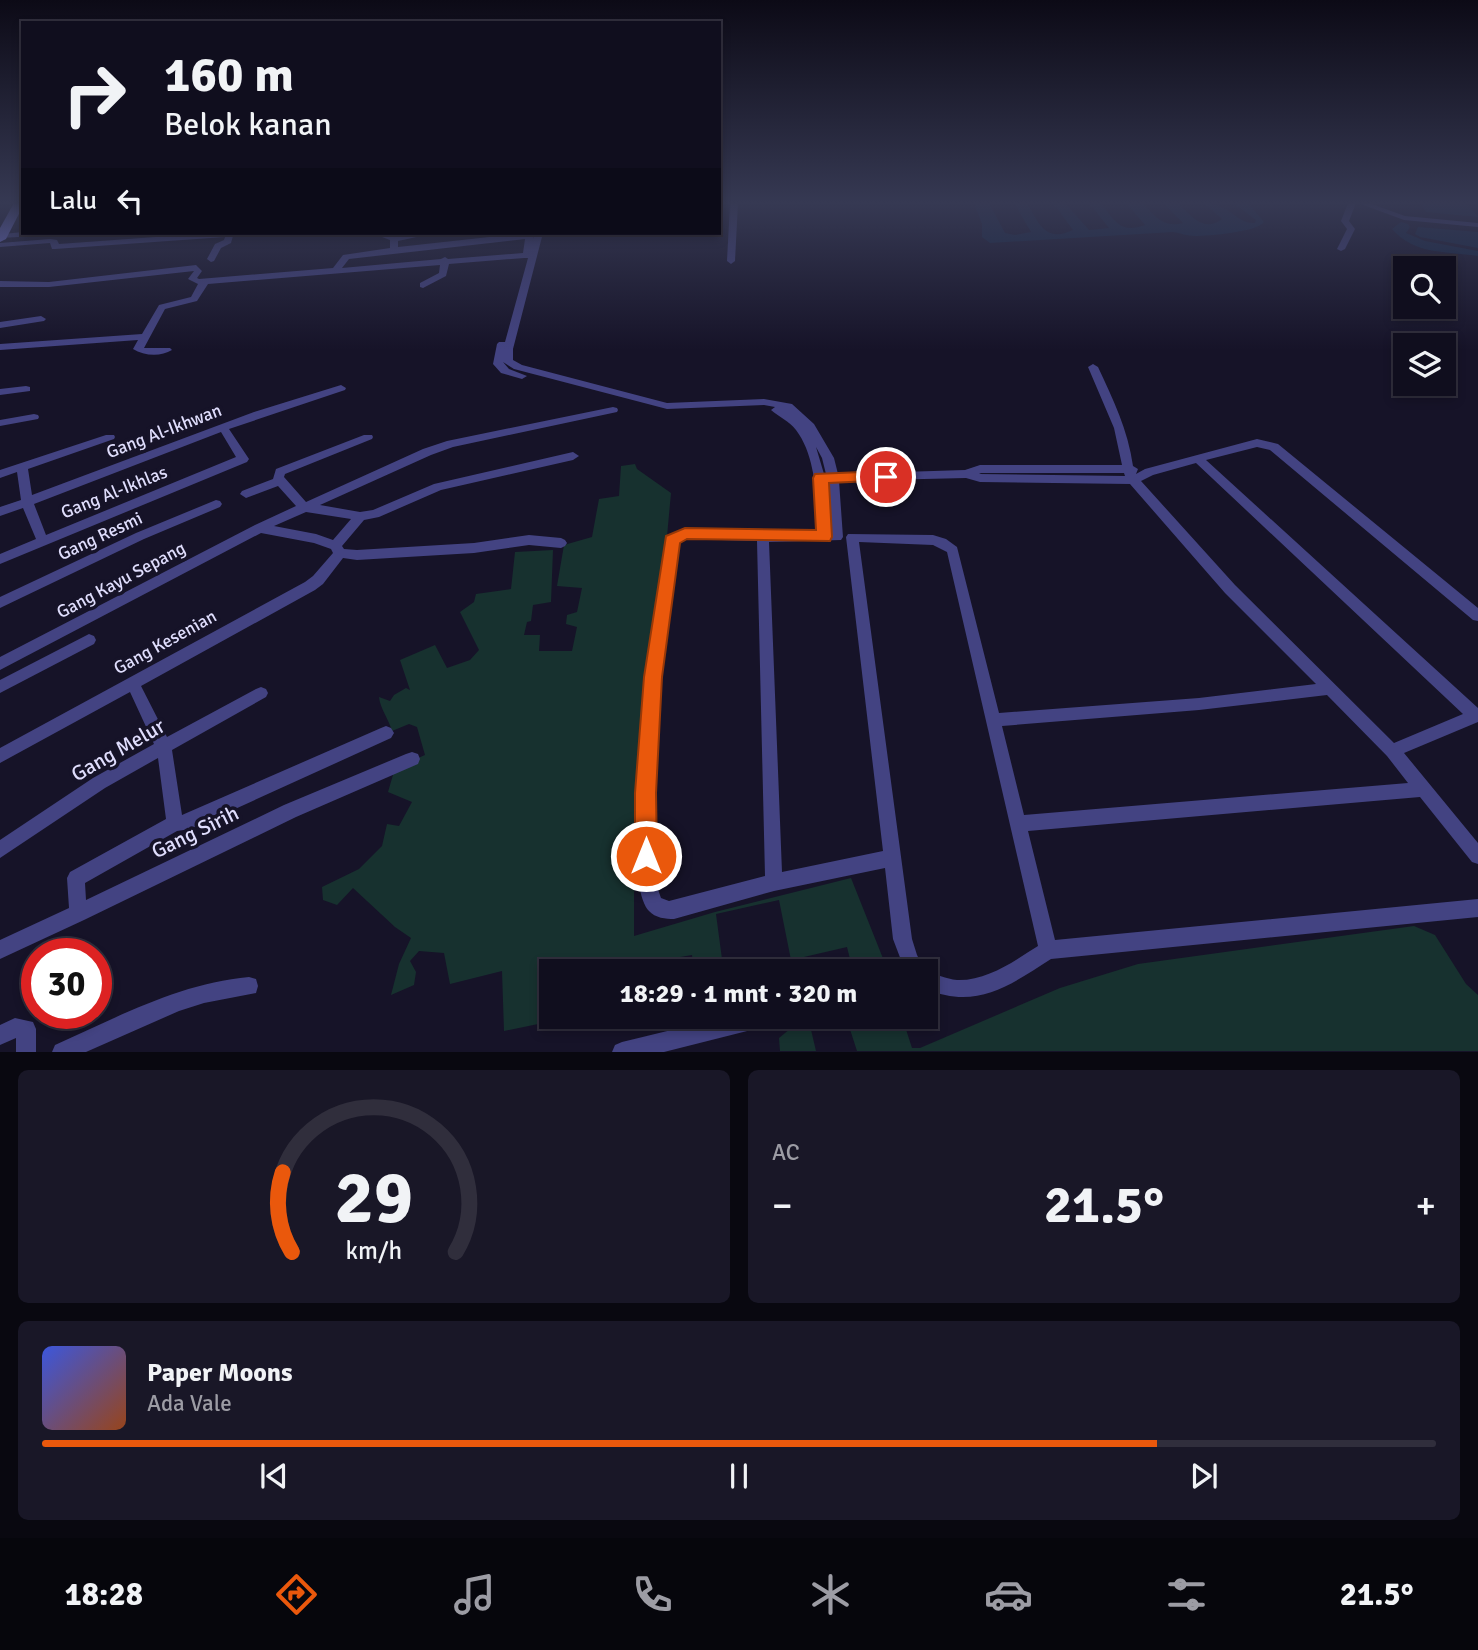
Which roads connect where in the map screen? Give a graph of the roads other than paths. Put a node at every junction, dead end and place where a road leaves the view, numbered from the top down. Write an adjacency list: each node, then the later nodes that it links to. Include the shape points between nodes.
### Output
1 (215, 252): 6 (street)
2 (380, 252): 9 (street, via 346,257)
3 (533, 252): 10 (street)
4 (731, 252): 8 (street)
5 (527, 255): 7 (street); 10 (street)
6 (211, 259)
7 (445, 260): 9 (street); 13 (street, via 443,274)
8 (731, 261)
9 (337, 268): 11 (street)
10 (526, 276): 36 (street, via 503,337 500,368 660,409 767,409 793,415)
11 (205, 281): 12 (street, via 194,281 196,268 53,284); 16 (street, via 194,299 162,307)
12 (0, 284)
13 (423, 285)
14 (41, 319): 15 (street)
15 (0, 325)
16 (144, 337): 17 (street); 18 (street, via 138,351)
17 (0, 347)
18 (167, 351)
19 (1093, 367): 35 (street, via 1126,451)
20 (341, 388): 26 (street, Gang Al-Ikhwan)
21 (26, 389): 22 (street)
22 (0, 392)
23 (612, 410): 42 (street, Gang Kayu Sepang, via 426,452)
24 (34, 417): 25 (street)
25 (0, 423)
26 (223, 427): 40 (street, Gang Al-Ikhwan); 48 (street, Gang Al-Ikhlas, via 243,459)
27 (110, 437): 31 (street)
28 (368, 437): 38 (street, via 280,472)
29 (573, 456): 44 (street, via 438,487)
30 (1198, 459): 35 (street); 53 (street, via 1257,443 1274,447); 60 (street)
31 (22, 467): 33 (street); 40 (street)
32 (1096, 468): 34 (street, via 980,469); 35 (street); 37 (street)
33 (0, 474)
34 (966, 474): 36 (street); 37 (street)
35 (1129, 474): 37 (street); 58 (street, via 1230,589)
36 (827, 478): 47 (street)
37 (1102, 480)
38 (280, 481): 39 (street); 42 (street)
39 (246, 494)
40 (27, 502): 43 (street, Gang Al-Ikhwan); 48 (street)
41 (216, 504): 52 (street, Gang Resmi)
42 (303, 507): 44 (street); 45 (street, Gang Kayu Sepang)
43 (0, 512)
44 (360, 516): 50 (street)
45 (259, 528): 50 (street, via 296,534); 55 (street, Gang Kayu Sepang)
46 (763, 537): 47 (street); 73 (street); 73 (street, via 685,534 672,540 653,677 646,877 654,905 664,910)
47 (838, 537): 61 (street, via 933,540 953,550); 72 (street)
48 (42, 541): 51 (street, Gang Al-Ikhlas)
49 (561, 543): 50 (street, via 529,540 357,555)
50 (338, 549): 56 (street, Gang Kesenian, via 310,586)
51 (0, 559)
52 (0, 603)
53 (1478, 616)
54 (89, 640): 57 (street)
55 (0, 664)
56 (132, 682): 63 (street); 65 (street, Gang Kesenian)
57 (0, 687)
58 (1327, 689): 61 (street); 64 (street)
59 (261, 693): 63 (street, Gang Melur)
60 (1477, 715): 64 (street)
61 (993, 720): 69 (street)
62 (386, 733): 68 (street, via 185,823)
63 (164, 748): 68 (street); 71 (street, Gang Melur, via 99,783)
64 (1392, 751): 67 (street)
65 (0, 756)
66 (412, 758): 75 (street, Gang Sirih, via 289,811)
67 (1424, 789): 69 (street); 70 (street)
68 (175, 823): 75 (street, via 76,878)
69 (1018, 824): 77 (street)
70 (1476, 848)
71 (0, 850)
72 (892, 858): 73 (street); 78 (street)
73 (774, 882)
74 (1478, 908): 77 (street)
75 (78, 915): 76 (street, Gang Sirih)
76 (0, 950)
77 (1048, 950): 80 (street, via 990,985)
78 (910, 959)
79 (249, 986): 84 (street, via 203,992)
80 (938, 986)
81 (715, 1029): 85 (street)
82 (0, 1035): 83 (street, via 26,1029)
83 (26, 1052)
84 (62, 1052)
85 (622, 1052)

